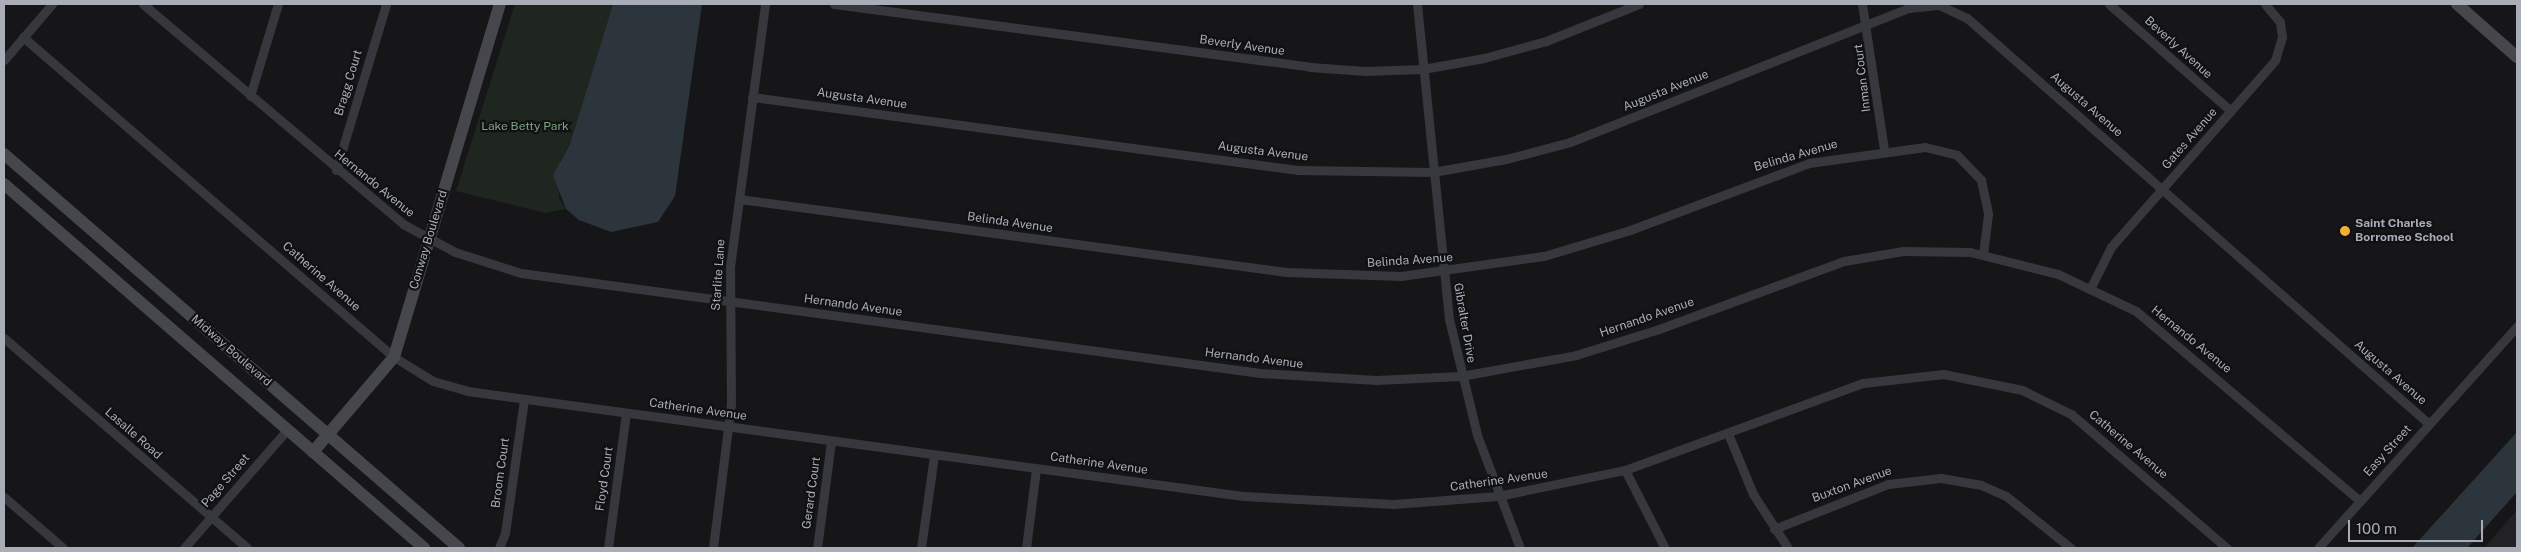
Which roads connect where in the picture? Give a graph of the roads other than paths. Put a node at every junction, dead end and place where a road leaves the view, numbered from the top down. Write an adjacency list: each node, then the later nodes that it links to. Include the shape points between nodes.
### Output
1 (52, 4): 15 (street)
2 (143, 4): 19 (street, Hernando Avenue)
3 (278, 4): 19 (street)
4 (386, 4): 24 (street, Bragg Court)
5 (500, 4): 29 (street, Conway Boulevard)
6 (765, 4): 20 (street, Starlite Lane)
7 (834, 4): 18 (street, Beverly Avenue, via 1310,68)
8 (1417, 4): 18 (street, Gibralter Drive)
9 (1639, 4): 18 (street, Beverly Avenue, via 1520,49)
10 (1862, 4): 14 (street, Inman Court)
11 (2109, 4): 21 (street, Beverly Avenue)
12 (2265, 4): 21 (street, Gates Avenue, via 2280,22 2281,49)
13 (2457, 4): 16 (street)
14 (1869, 24): 22 (street, Inman Court); 25 (street, Augusta Avenue, via 1570,142 1506,159); 27 (street, Augusta Avenue, via 1919,5 1938,4 1958,12)
15 (23, 37): 17 (street); 36 (street, Catherine Avenue)
16 (2517, 57)
17 (4, 60)
18 (1423, 69): 25 (street, Gibralter Drive)
19 (250, 96): 24 (street, Hernando Avenue)
20 (752, 97): 25 (street, Augusta Avenue, via 1298,170); 28 (street, Starlite Lane)
21 (2231, 111): 27 (street, Gates Avenue)
22 (1884, 150): 30 (street, Belinda Avenue, via 1942,148 1970,165 1987,197); 31 (street, Belinda Avenue, via 1785,170 1569,250)
23 (4, 154): 43 (street, Midway Boulevard)
24 (336, 170): 29 (street, Hernando Avenue)
25 (1433, 172): 31 (street, Gibralter Drive)
26 (4, 184): 42 (street, Midway Boulevard)
27 (2162, 189): 32 (street, Gates Avenue, via 2111,247); 40 (street, Augusta Avenue)
28 (739, 199): 31 (street, Belinda Avenue, via 1286,272 1363,277); 33 (street, Starlite Lane)
29 (429, 240): 33 (street, Hernando Avenue, via 522,273); 36 (street, Conway Boulevard)
30 (1983, 254): 32 (street, Hernando Avenue); 37 (street, Hernando Avenue, via 1903,251 1844,260 1618,343 1547,361)
31 (1443, 274): 37 (street, Gibralter Drive)
32 (2091, 287): 52 (street, Hernando Avenue, via 2136,311 2176,340)
33 (728, 302): 37 (street, Hernando Avenue, via 1289,376 1376,380); 41 (street, Starlite Lane, via 732,381)
34 (2517, 326): 40 (street, Easy Street)
35 (4, 338): 53 (street, Lasalle Road)
36 (394, 357): 38 (street, Catherine Avenue, via 446,385); 43 (street, Conway Boulevard)
37 (1460, 376): 50 (street, Gibralter Drive)
38 (524, 400): 39 (street, Catherine Avenue); 60 (street, Broom Court, via 506,533)
39 (626, 414): 41 (street, Catherine Avenue); 61 (street, Floyd Court)
40 (2429, 424): 52 (street, Easy Street)
41 (729, 427): 45 (street, Catherine Avenue); 62 (street, Starlite Lane)
42 (287, 430): 46 (street, Midway Boulevard); 53 (street, Page Street)
43 (328, 435): 46 (street, Conway Boulevard); 59 (street, Midway Boulevard)
44 (1729, 436): 49 (street, Catherine Avenue); 54 (street, via 1753,494); 70 (street, Catherine Avenue, via 1842,390 1889,378 1943,374 1997,382 2043,399 2082,422)
45 (831, 441): 47 (street, Catherine Avenue); 63 (street, Gerard Court)
46 (313, 452): 58 (street, Midway Boulevard)
47 (934, 455): 48 (street, Catherine Avenue); 64 (street)
48 (1036, 469): 50 (street, Catherine Avenue, via 1310,502 1394,504); 65 (street)
49 (1625, 470): 50 (street, Catherine Avenue); 67 (street)
50 (1498, 496): 66 (street, Gibralter Drive)
51 (4, 497): 55 (street)
52 (2360, 501): 71 (street, Easy Street)
53 (211, 518): 56 (street, Page Street); 57 (street, Lasalle Road)
54 (1774, 529): 68 (street); 69 (street, Buxton Avenue, via 1888,484 1942,478 1981,485 2006,496)
55 (63, 548)
56 (184, 548)
57 (246, 548)
58 (424, 548)
59 (459, 548)
60 (499, 548)
61 (608, 548)
62 (713, 548)
63 (817, 548)
64 (921, 548)
65 (1026, 548)
66 (1520, 548)
67 (1665, 548)
68 (1788, 548)
69 (2071, 548)
70 (2226, 548)
71 (2318, 548)

